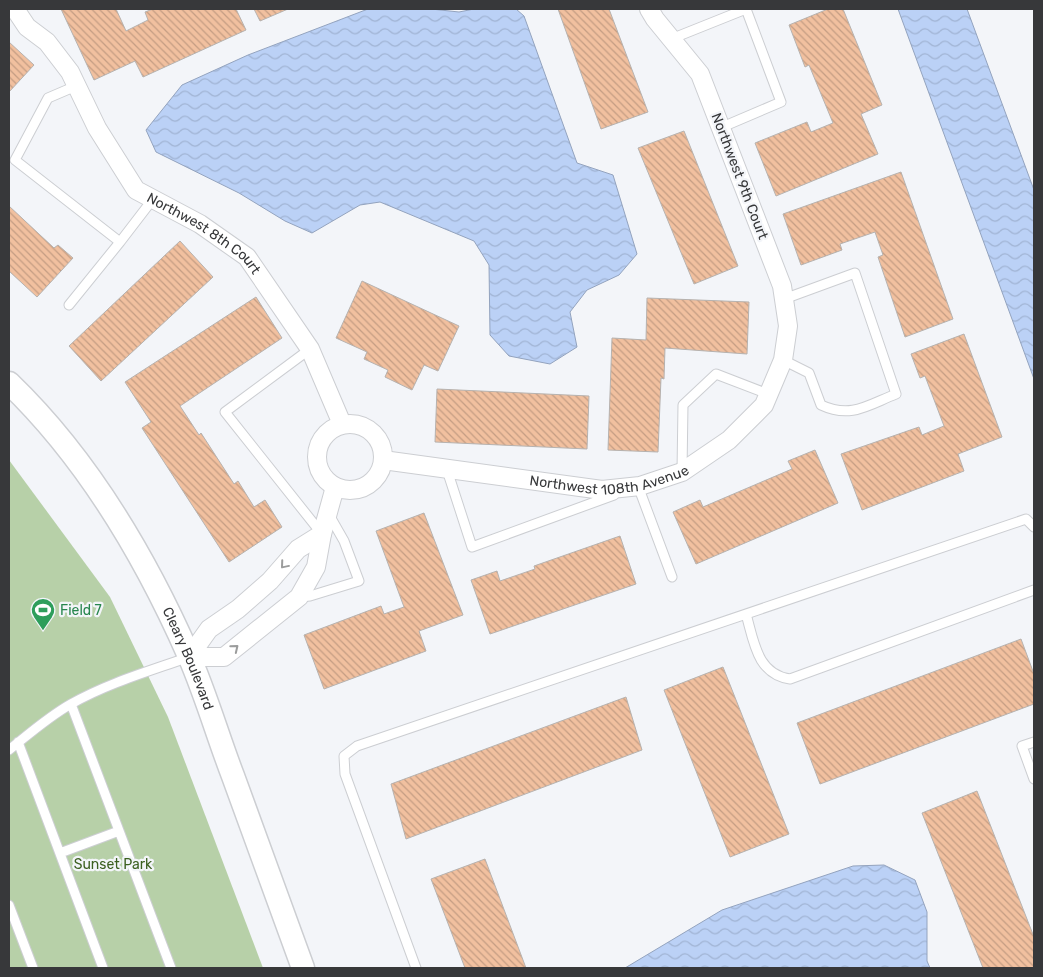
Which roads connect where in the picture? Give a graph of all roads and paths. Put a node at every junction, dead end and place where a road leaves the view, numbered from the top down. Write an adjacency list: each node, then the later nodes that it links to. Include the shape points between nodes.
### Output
1 (14, 9): 5 (street, Northwest 8th Court, via 27,27 57,54)
2 (649, 9): 4 (street, Northwest 9th Court)
3 (746, 9): 4 (lane); 6 (lane, via 781,102)
4 (671, 39): 6 (street, Northwest 9th Court, via 700,74)
5 (76, 86): 7 (street, Northwest 8th Court, via 97,128 136,190); 8 (lane, via 48,98 15,160)
6 (720, 128): 9 (street, Northwest 9th Court, via 782,286)
7 (153, 199): 8 (lane); 11 (street, Northwest 8th Court, via 200,224 247,256)
8 (120, 242): 10 (lane)
9 (784, 299): 12 (street, Northwest 9th Court, via 788,326); 12 (lane, via 855,273 896,394 849,412 833,410 821,405 809,373)
10 (69, 305)
11 (310, 348): 15 (street, Northwest 8th Court); 23 (lane, via 225,412)
12 (783, 360): 14 (street, Northwest 108th Avenue)
13 (9, 383): 28 (street, Cleary Boulevard, via 80,464 114,512 139,553)
14 (768, 394): 18 (street, Northwest 108th Avenue, via 764,404 729,440); 18 (lane, via 716,374 683,405)
15 (342, 424): 16 (street, via 365,427 374,434 382,448); 20 (street, via 324,435 316,456 319,471)
16 (383, 460): 17 (street, Northwest 108th Avenue); 20 (street, via 374,481 364,488 346,490)
17 (447, 470): 19 (street, Northwest 108th Avenue, via 602,490); 19 (lane, via 472,546)
18 (682, 472): 19 (street, Northwest 108th Avenue)
19 (640, 486): 24 (lane)
20 (335, 487): 21 (street)
21 (328, 513): 23 (street); 26 (lane, via 344,541 359,581)
22 (1034, 527): 27 (lane, via 1026,519)
23 (322, 534): 26 (street, via 316,567); 28 (street, one-way to 28, via 298,549 270,581 209,629)
24 (672, 577)
25 (1034, 590): 27 (lane, via 790,679 779,678 763,663)
26 (299, 597): 28 (street, one-way to 26, via 224,657)
27 (746, 614): 41 (lane, via 357,746 344,756 345,774)
28 (190, 657): 29 (lane, via 108,686); 40 (street, Cleary Boulevard)
29 (71, 704): 30 (lane); 34 (lane)
30 (18, 742): 32 (lane); 35 (lane)
31 (1034, 742): 33 (lane, via 1022,746)
32 (9, 750)
33 (1034, 779)
34 (119, 831): 35 (lane); 39 (lane)
35 (60, 853): 38 (lane)
36 (9, 905): 37 (lane)
37 (33, 968)
38 (103, 968)
39 (171, 968)
40 (303, 968)
41 (416, 968)

